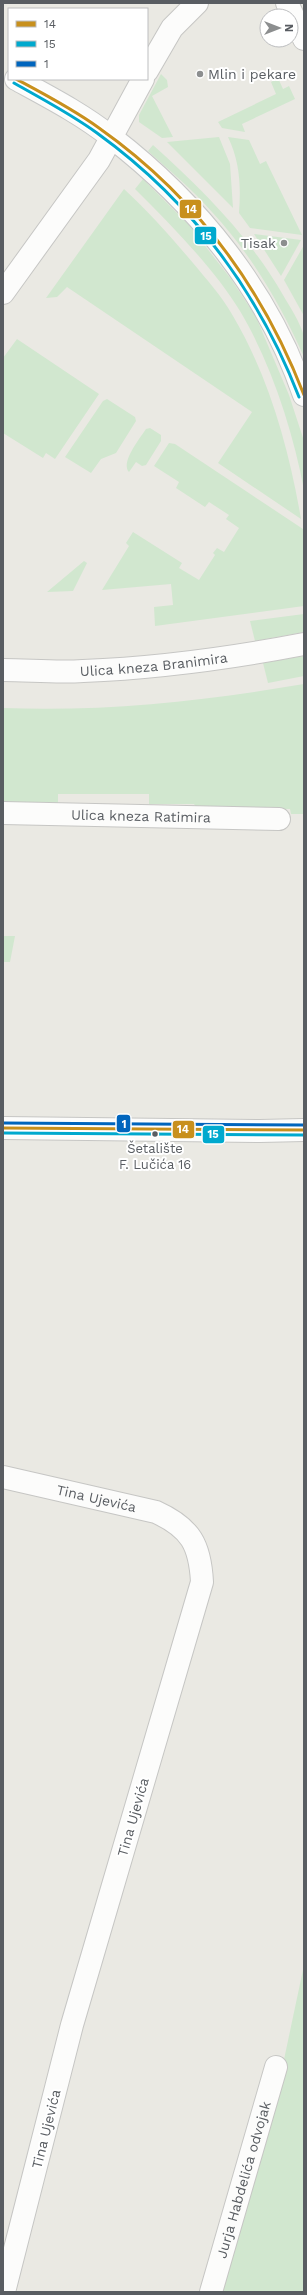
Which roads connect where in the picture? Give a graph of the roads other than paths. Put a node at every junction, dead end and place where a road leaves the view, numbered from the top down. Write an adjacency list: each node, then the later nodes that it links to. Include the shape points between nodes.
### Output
1 (196, 3): 4 (street, via 172,28)
2 (287, 3): 3 (street)
3 (304, 39)
4 (148, 69)
5 (18, 80): 7 (street, via 74,111)
6 (142, 80): 7 (street)
7 (111, 137): 8 (street, via 99,160); 9 (street, via 165,183 206,227 251,286 281,335)
8 (3, 293)
9 (304, 395)
10 (304, 644): 11 (street, Ulica kneza Branimira, via 237,657 124,669 80,672)
11 (3, 670)
12 (3, 813): 13 (street, Ulica kneza Ratimira)
13 (279, 819)
14 (3, 1128): 15 (street)
15 (304, 1130)
16 (3, 1477): 18 (street, Tina Ujevića, via 156,1512 174,1520 193,1542 201,1558 202,1582 72,2025)
17 (276, 2067): 19 (street, Jurja Habdelića odvojak)
18 (4, 2292)
19 (211, 2292)

